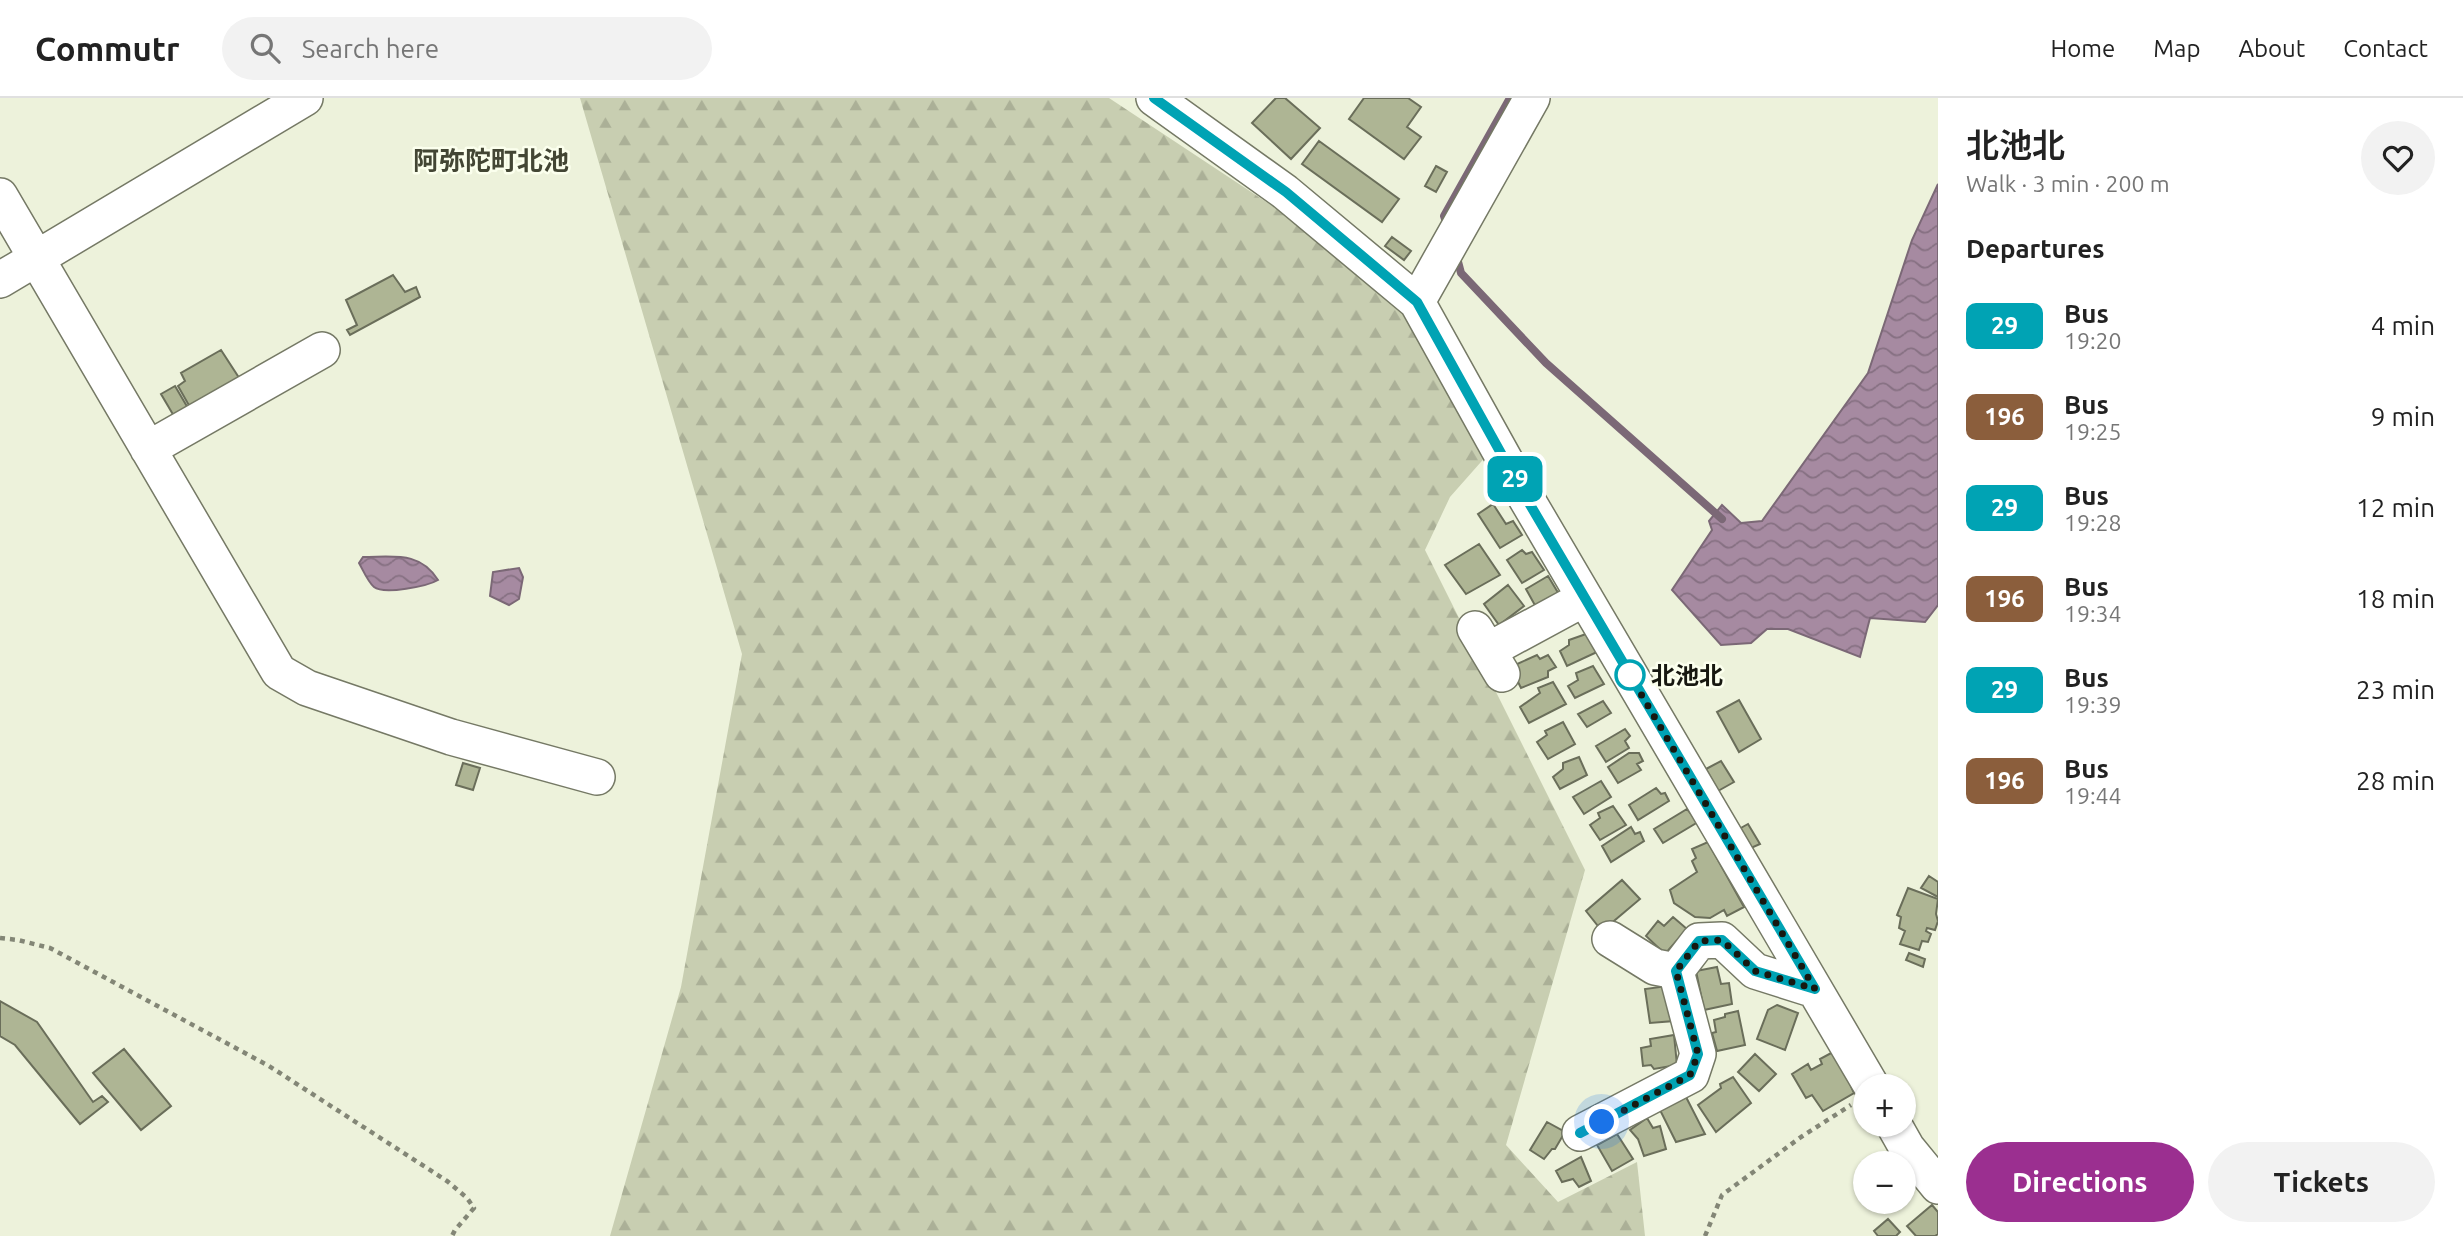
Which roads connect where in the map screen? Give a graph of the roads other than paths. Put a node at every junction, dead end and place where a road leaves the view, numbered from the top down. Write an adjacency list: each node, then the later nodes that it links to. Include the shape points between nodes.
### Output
1 (305, 98): 5 (street)
2 (1154, 98): 7 (street, via 1286,192)
3 (1532, 98): 7 (street)
4 (0, 196): 5 (street)
5 (35, 257): 6 (street); 9 (street)
6 (0, 280)
7 (1417, 302): 10 (street)
8 (322, 350): 9 (street)
9 (148, 449): 12 (street, via 279,672 307,688 451,737)
10 (1585, 598): 11 (street); 15 (street)
11 (1489, 651)
12 (597, 777)
13 (1610, 939): 14 (street, via 1655,967)
14 (1676, 971): 15 (street, via 1699,941 1722,940 1755,971); 17 (street, via 1698,1054 1690,1075)
15 (1815, 989): 16 (street)
16 (1853, 1074)
17 (1580, 1133)
18 (1901, 1137): 19 (street)
19 (1938, 1186)

